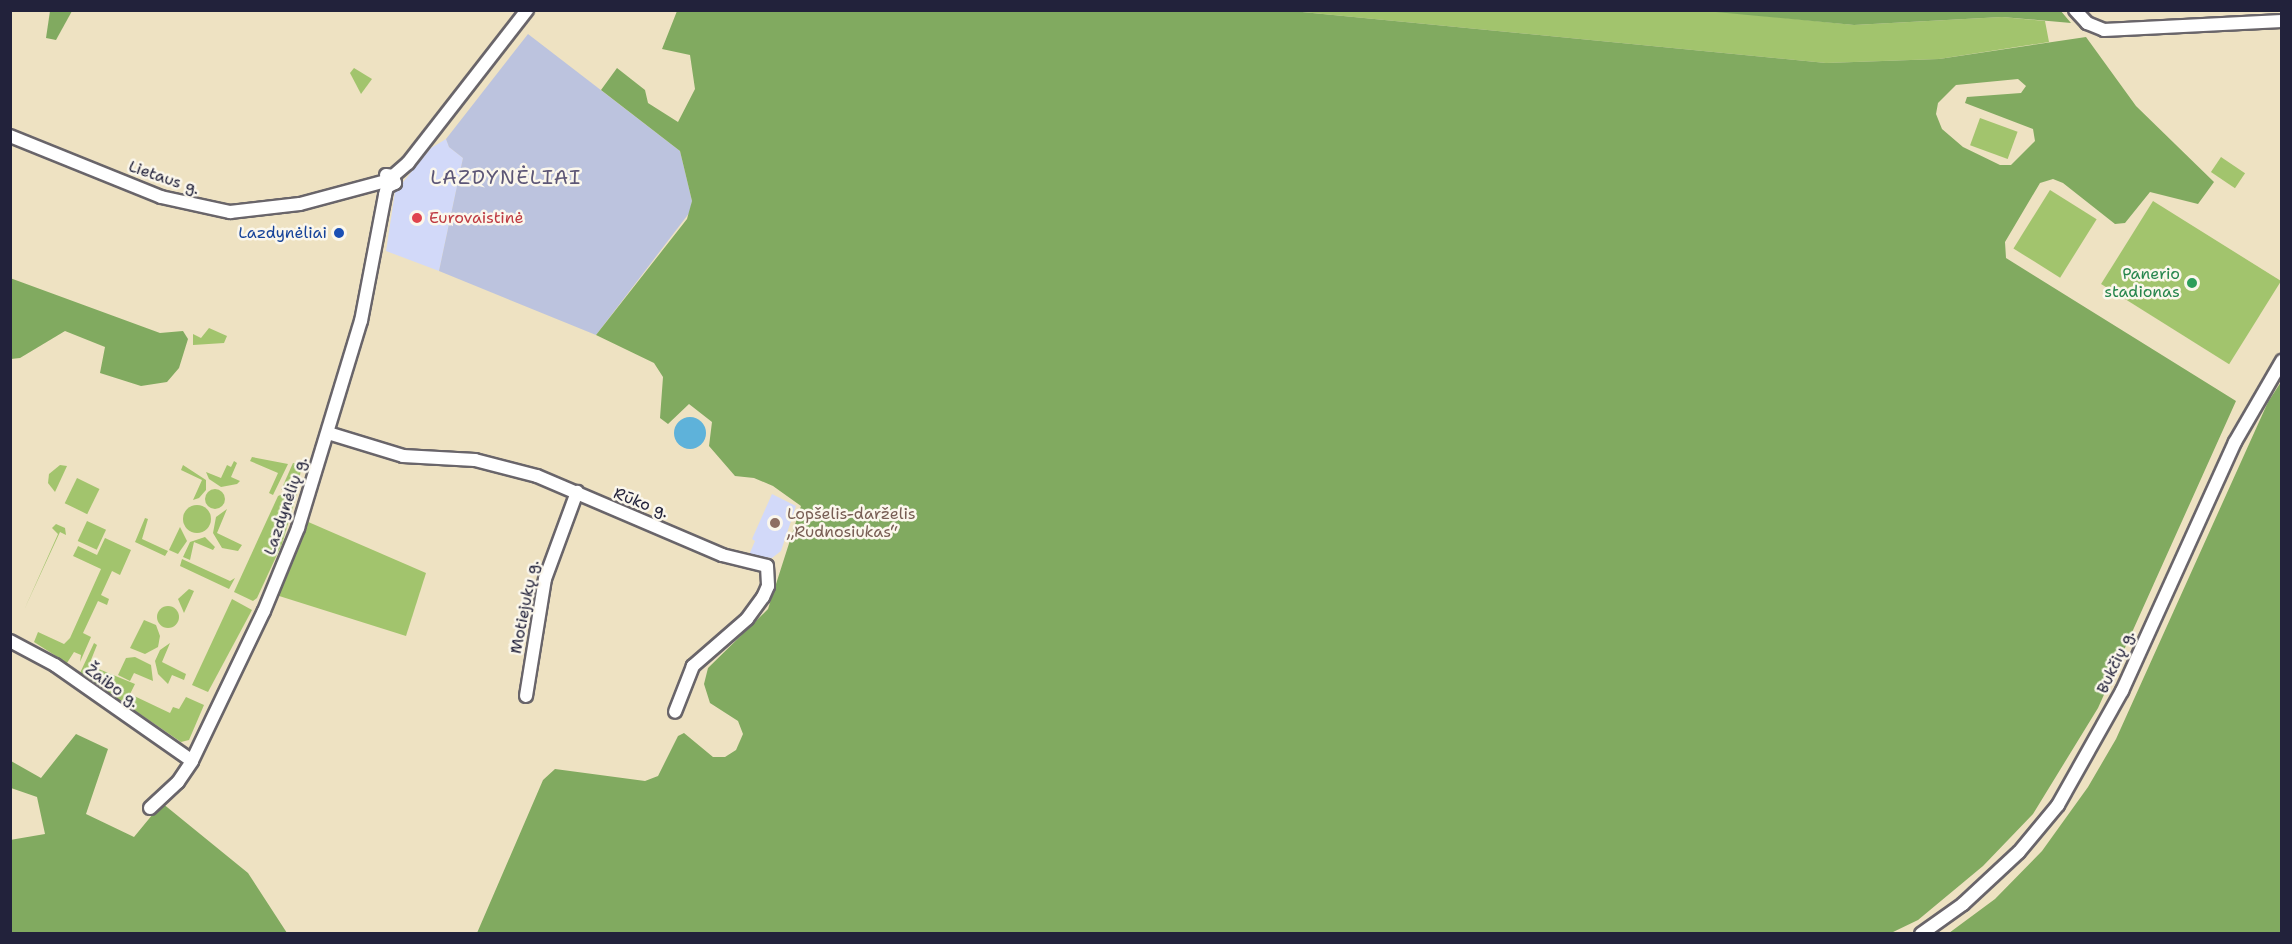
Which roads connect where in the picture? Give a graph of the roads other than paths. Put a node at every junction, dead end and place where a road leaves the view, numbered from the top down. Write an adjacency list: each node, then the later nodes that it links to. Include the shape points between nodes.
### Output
1 (527, 10): 5 (street, via 452,111)
2 (2075, 10): 3 (street, via 2087,23 2104,30)
3 (2282, 21)
4 (10, 136): 5 (street, Lietaus g., via 161,197 221,211 300,204)
5 (388, 182): 7 (street, Lazdynėlių g., via 361,321)
6 (2282, 361): 14 (street, Bukčių g., via 2235,442 2122,691 2058,805 2011,860 1963,904)
7 (328, 433): 8 (street, Rūko g., via 403,456 497,464); 12 (street, Lazdynėlių g., via 298,528 267,604)
8 (577, 492): 10 (street, Motiejukų g., via 544,579); 11 (street, Rūko g., via 722,555 767,566 768,586 763,597 747,619 693,666)
9 (10, 641): 12 (street, Žaibo g., via 55,665)
10 (526, 696)
11 (675, 712)
12 (192, 761): 13 (street, Lazdynėlių g., via 178,782)
13 (150, 807)
14 (1921, 933)

